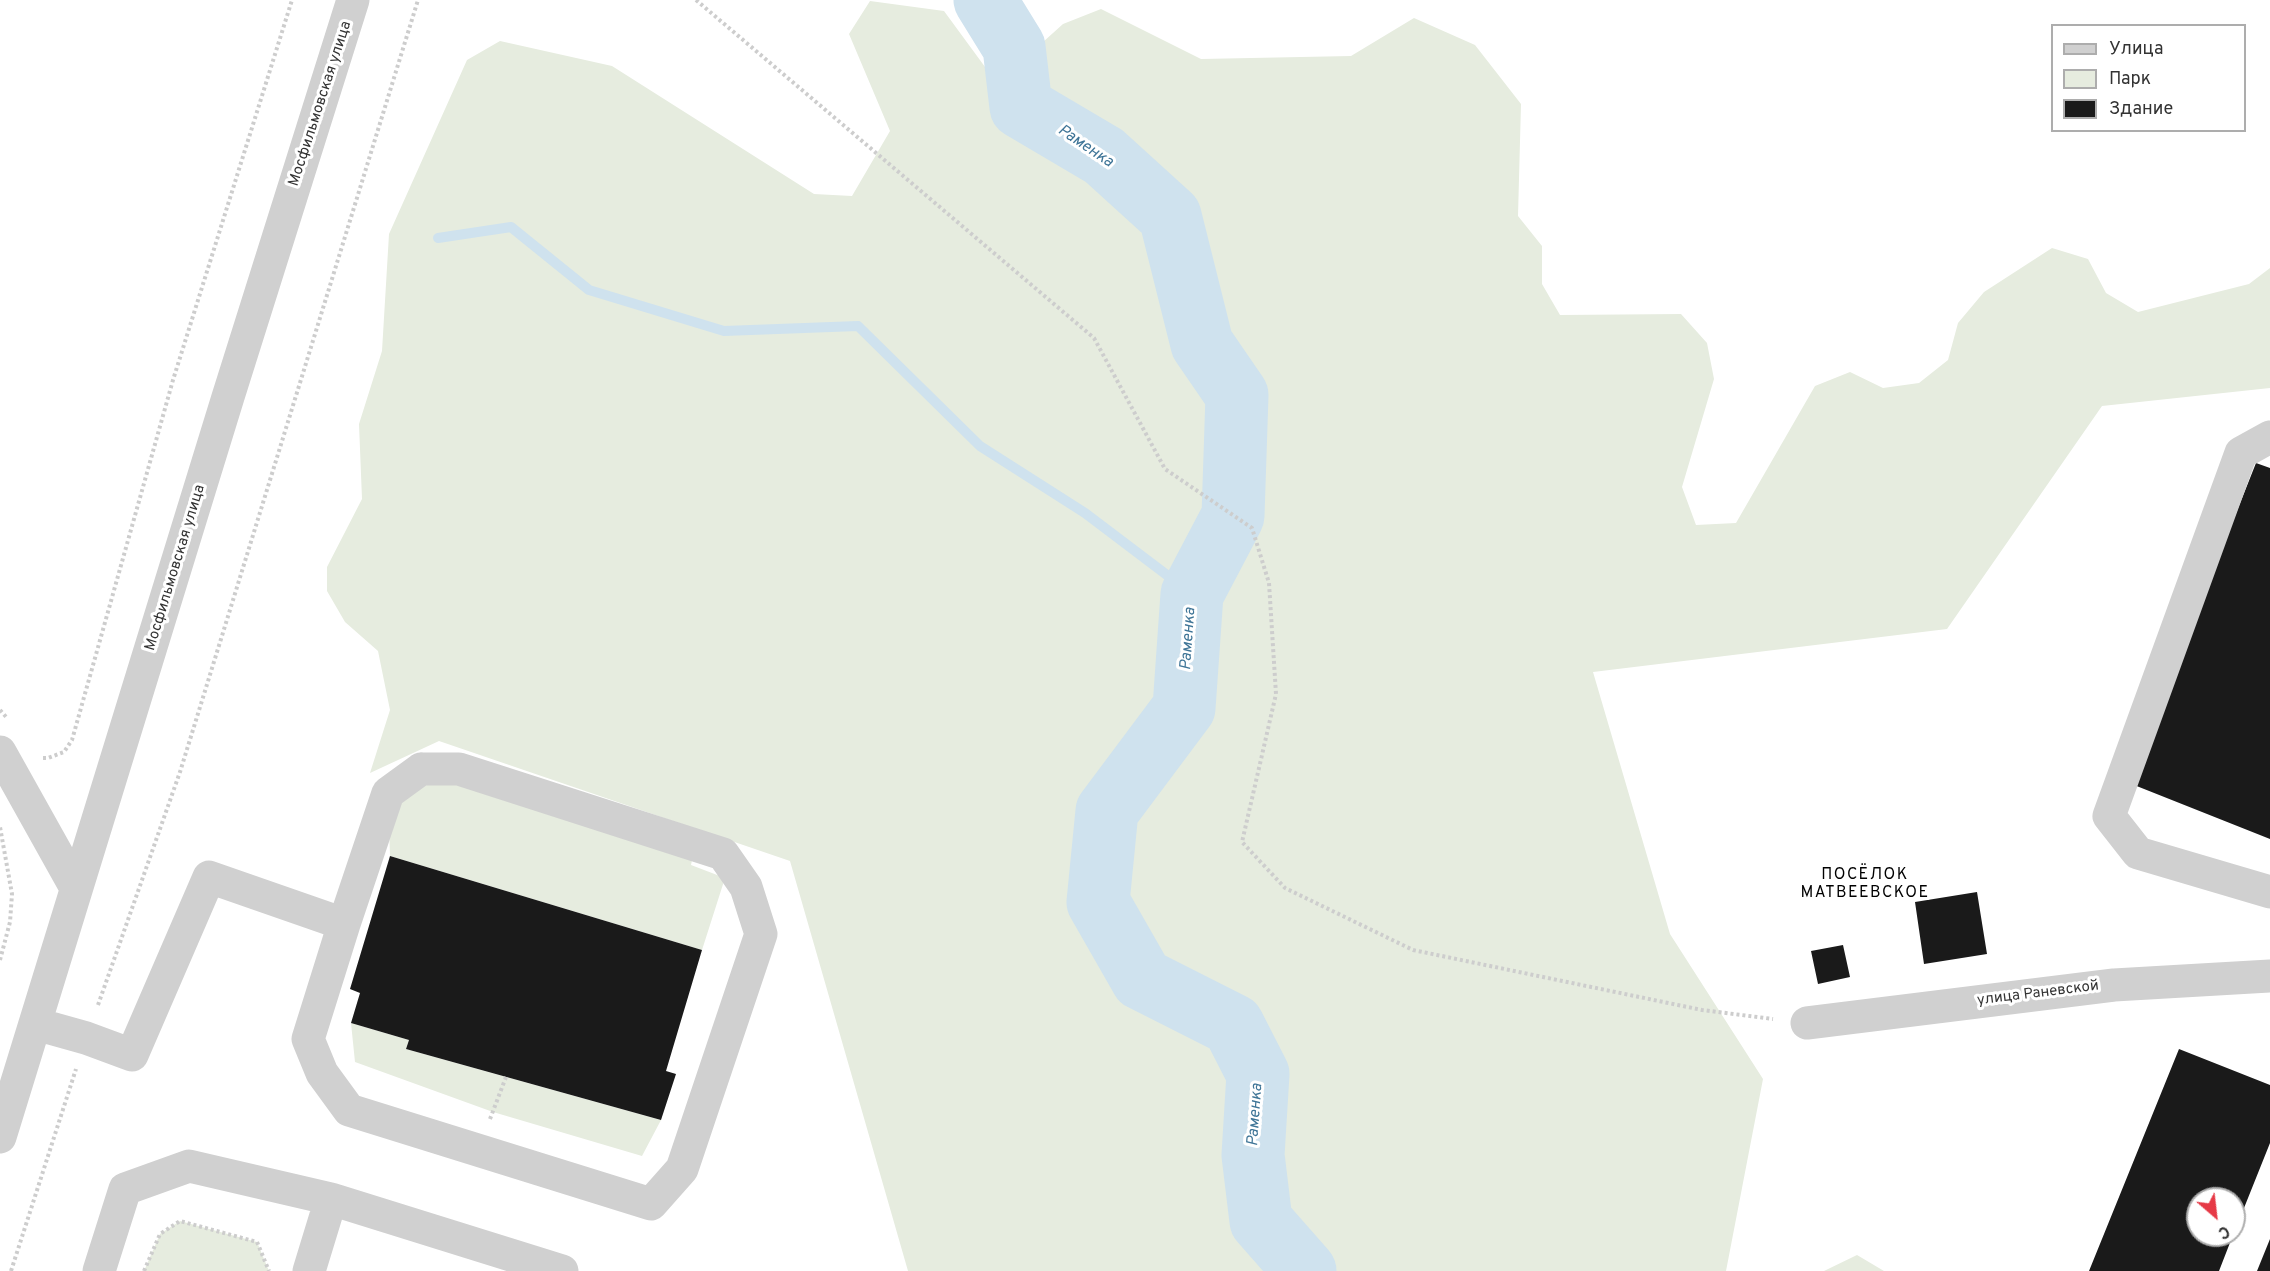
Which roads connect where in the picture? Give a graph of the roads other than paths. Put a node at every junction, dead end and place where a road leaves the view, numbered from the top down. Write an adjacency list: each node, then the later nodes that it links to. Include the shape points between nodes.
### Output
1 (353, 0): 4 (street, Мосфильмовская улица)
2 (2270, 437): 5 (street, via 2241,453 2109,816 2138,853)
3 (0, 752): 4 (street)
4 (76, 888): 9 (street, Мосфильмовская улица)
5 (2270, 892)
6 (344, 924): 6 (street, via 308,1039 322,1073 348,1110 651,1204 682,1169 761,934 746,887 723,854 459,769 421,769 388,793); 9 (street, via 209,877 132,1055)
7 (2270, 976): 8 (street, улица Раневской, via 2114,985)
8 (1807, 1023)
9 (36, 1024): 10 (street, Мосфильмовская улица)
10 (0, 1137)
11 (331, 1199): 12 (street, via 189,1166 125,1189); 13 (street); 14 (street)
12 (99, 1271)
13 (309, 1271)
14 (562, 1271)

